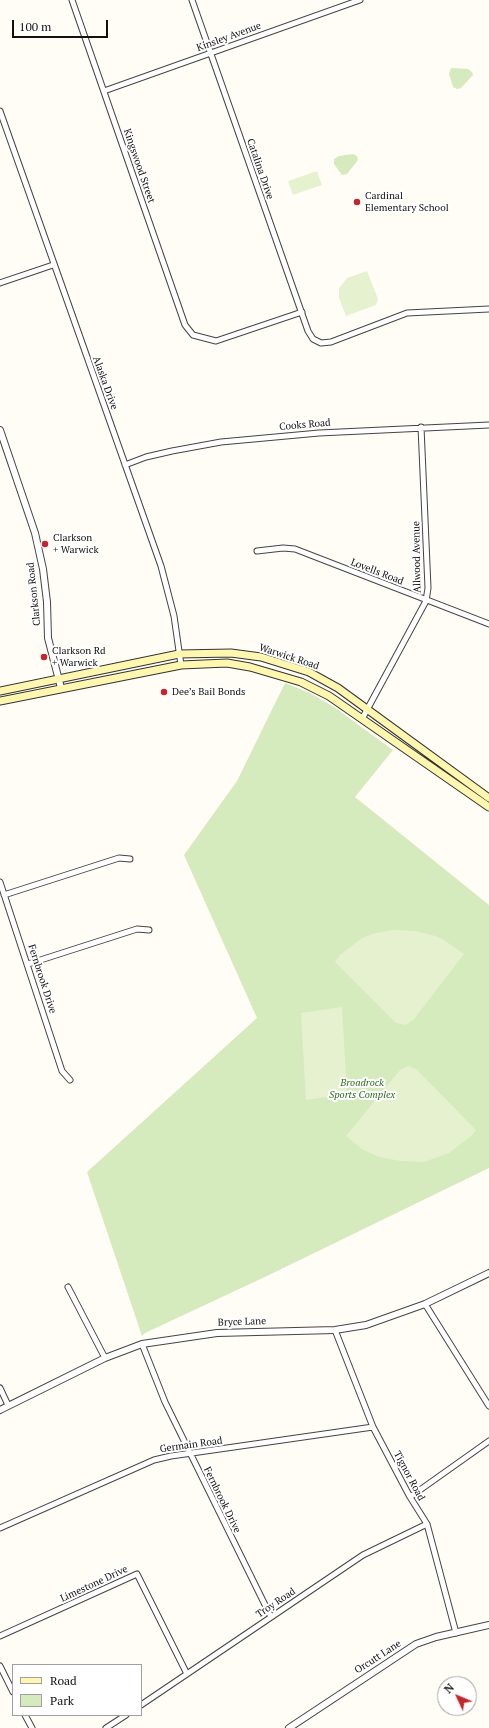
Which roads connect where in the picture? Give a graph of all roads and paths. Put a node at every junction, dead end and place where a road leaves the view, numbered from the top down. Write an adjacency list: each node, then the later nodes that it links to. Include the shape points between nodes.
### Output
1 (72, 0): 5 (street, Kingswood Street)
2 (192, 0): 4 (street, Catalina Drive)
3 (360, 0): 4 (street, Kinsley Avenue)
4 (211, 53): 5 (street, Kinsley Avenue); 10 (street, Catalina Drive)
5 (104, 91): 10 (street, Kingswood Street, via 185,325 193,335 216,341)
6 (0, 111): 7 (street, Alaska Drive)
7 (53, 265): 8 (street); 14 (street, Alaska Drive)
8 (0, 283)
9 (489, 309): 10 (street, Catalina Drive, via 407,313 331,342 316,342 308,331)
10 (302, 312)
11 (489, 425): 12 (street, Cooks Road)
12 (421, 427): 14 (street, Cooks Road, via 221,442 152,456); 16 (street, Allwood Avenue, via 428,588)
13 (0, 430): 20 (street, Clarkson Road, via 35,533 43,569 48,638)
14 (125, 465): 18 (street, Alaska Drive, via 161,566 174,616)
15 (257, 551): 16 (street, Lovells Road, via 295,549)
16 (426, 601): 17 (street, Lovells Road); 24 (street, Allwood Avenue)
17 (489, 624)
18 (179, 654): 19 (street, Alaska Drive); 20 (main road, Warwick Road); 24 (main road, Warwick Road, via 231,653 261,657 309,672)
19 (181, 665): 21 (main road, Warwick Road); 25 (main road, Warwick Road, via 227,664 270,672 315,689)
20 (59, 679): 21 (street, Clarkson Road); 22 (main road, Warwick Road)
21 (61, 688): 23 (main road, Warwick Road)
22 (0, 691)
23 (0, 701)
24 (368, 709): 25 (street, Allwood Avenue); 26 (main road, Warwick Road)
25 (362, 719): 27 (main road, Warwick Road)
26 (489, 798)
27 (489, 807)
28 (130, 859): 30 (street, via 119,858)
29 (0, 882): 30 (street, Fernbrook Drive)
30 (4, 895): 32 (street, Fernbrook Drive)
31 (149, 930): 32 (street, via 137,929)
32 (28, 964): 33 (street, Fernbrook Drive, via 62,1071)
33 (70, 1080)
34 (489, 1273): 36 (street, Bryce Lane)
35 (68, 1287): 39 (street)
36 (426, 1304): 37 (street, Bryce Lane, via 366,1325); 42 (street)
37 (335, 1330): 38 (street, Bryce Lane, via 218,1333); 44 (street, Tignor Road)
38 (142, 1344): 39 (street, Bryce Lane); 46 (street, Fernbrook Drive, via 165,1402)
39 (104, 1358): 41 (street, Bryce Lane)
40 (0, 1388): 41 (street)
41 (8, 1405): 43 (street, Bryce Lane)
42 (489, 1406)
43 (0, 1410)
44 (374, 1427): 46 (street, Germain Road); 47 (street, Tignor Road)
45 (489, 1441): 47 (street)
46 (190, 1454): 49 (street, Germain Road, via 154,1460); 50 (street, Fernbrook Drive)
47 (410, 1496): 48 (street, Tignor Road)
48 (427, 1524): 50 (street, Troy Road, via 363,1555); 52 (street, Tignor Road)
49 (0, 1528)
50 (271, 1617): 55 (street, Troy Road)
51 (489, 1625): 52 (street, Orcutt Lane)
52 (456, 1634): 62 (street, Orcutt Lane, via 416,1644)
53 (0, 1636): 55 (street, Limestone Drive, via 137,1574)
54 (0, 1666): 56 (street)
55 (187, 1674): 57 (street, Troy Road)
56 (12, 1690)
57 (142, 1704)
58 (26, 1716): 60 (street)
59 (124, 1716): 61 (street)
60 (32, 1728)
61 (106, 1728)
62 (289, 1728)

